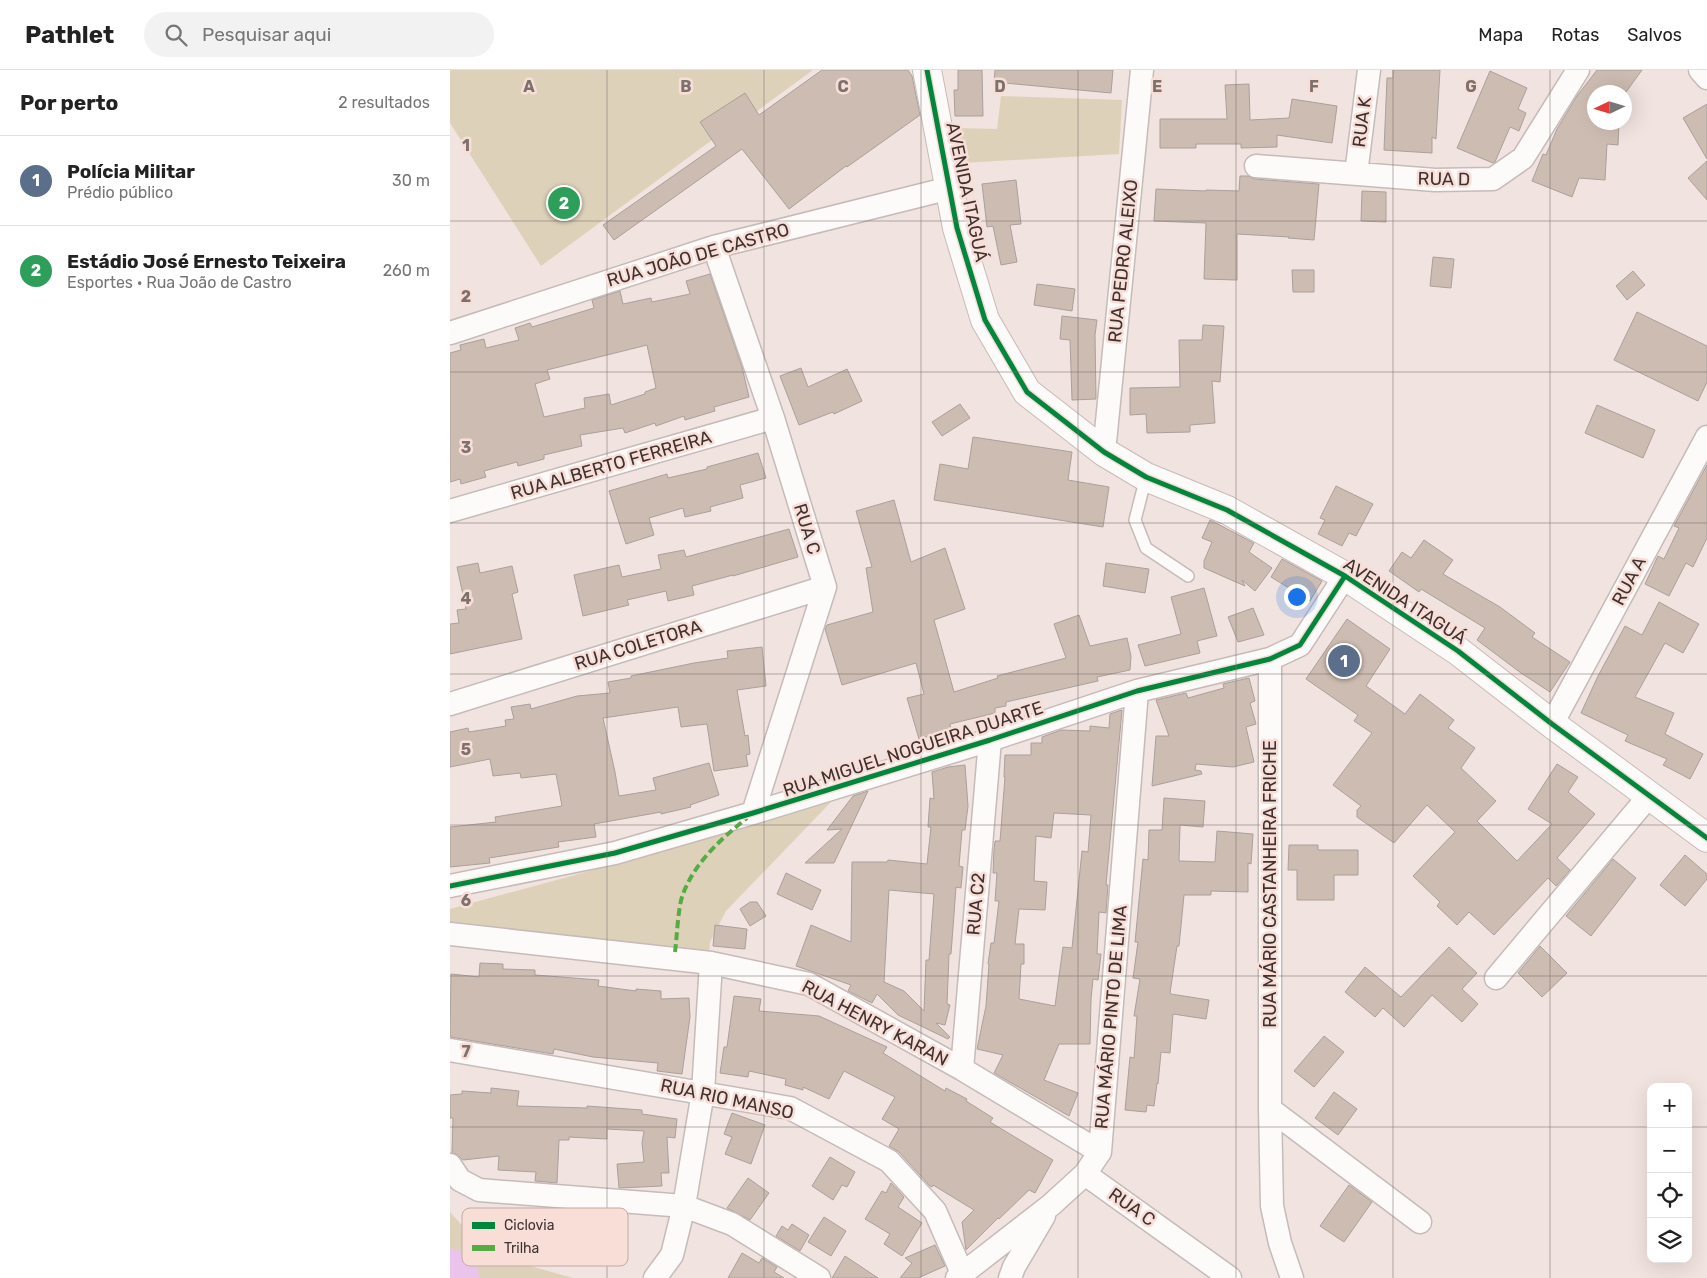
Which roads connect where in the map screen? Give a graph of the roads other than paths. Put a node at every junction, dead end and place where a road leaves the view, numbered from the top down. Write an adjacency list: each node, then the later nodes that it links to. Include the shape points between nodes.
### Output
1 (927, 70): 9 (street, AVENIDA ITAGUÁ)
2 (1142, 70): 14 (street, RUA PEDRO ALEIXO)
3 (1369, 70): 8 (street, RUA K)
4 (1578, 70): 8 (street, RUA D, via 1523,158 1493,179 1435,180)
5 (1700, 70): 6 (street)
6 (1707, 78)
7 (1256, 166): 8 (street, RUA D)
8 (1356, 174)
9 (950, 188): 10 (street, RUA JOÃO DE CASTRO); 14 (street, AVENIDA ITAGUÁ, via 957,228 985,320 1027,392)
10 (714, 247): 11 (street, RUA JOÃO DE CASTRO); 12 (street, RUA C)
11 (450, 333)
12 (773, 418): 16 (street, RUA ALBERTO FERREIRA); 19 (street, RUA C)
13 (1707, 437): 23 (street, RUA A)
14 (1104, 452): 15 (street, AVENIDA ITAGUÁ)
15 (1146, 476): 17 (lane, via 1135,520 1146,548); 18 (street, AVENIDA ITAGUÁ, via 1227,510)
16 (450, 511)
17 (1188, 576)
18 (1345, 576): 20 (street, RUA MIGUEL NOGUEIRA DUARTE, via 1300,645); 23 (street, AVENIDA ITAGUÁ, via 1458,651)
19 (825, 587): 22 (street, RUA COLETORA); 26 (street)
20 (1270, 659): 21 (street, RUA MIGUEL NOGUEIRA DUARTE); 35 (street, RUA MÁRIO CASTANHEIRA FRICHE)
21 (1137, 691): 24 (street, RUA MIGUEL NOGUEIRA DUARTE); 36 (street, RUA MÁRIO PINTO DE LIMA)
22 (450, 704)
23 (1552, 724): 25 (street, AVENIDA ITAGUÁ)
24 (990, 740): 26 (street, RUA MIGUEL NOGUEIRA DUARTE); 33 (street, RUA C2)
25 (1649, 796): 27 (street, AVENIDA ITAGUÁ); 31 (street)
26 (753, 813): 28 (street, RUA MIGUEL NOGUEIRA DUARTE, via 615,853)
27 (1707, 838)
28 (450, 886)
29 (450, 934): 30 (street, RUA HENRY KARAN)
30 (711, 963): 33 (street, RUA HENRY KARAN, via 809,984); 34 (street)
31 (1496, 978)
32 (450, 1050): 34 (street, RUA RIO MANSO)
33 (962, 1069): 36 (street, RUA HENRY KARAN)
34 (703, 1092): 40 (street); 42 (street, RUA RIO MANSO, via 790,1108 889,1161 935,1211)
35 (1270, 1109): 41 (street); 47 (street, RUA MÁRIO CASTANHEIRA FRICHE, via 1272,1206)
36 (1100, 1152): 38 (street, RUA MÁRIO PINTO DE LIMA)
37 (450, 1165): 40 (street, via 460,1180 479,1190)
38 (1085, 1174): 39 (street, RUA MÁRIO PINTO DE LIMA); 46 (street, RUA C)
39 (1050, 1205): 42 (street, RUA MÁRIO PINTO DE LIMA); 45 (street)
40 (684, 1206): 43 (street, via 672,1255); 44 (street, via 732,1224)
41 (1420, 1222)
42 (959, 1276)
43 (655, 1278)
44 (820, 1278)
45 (1010, 1278)
46 (1230, 1278)
47 (1292, 1278)

